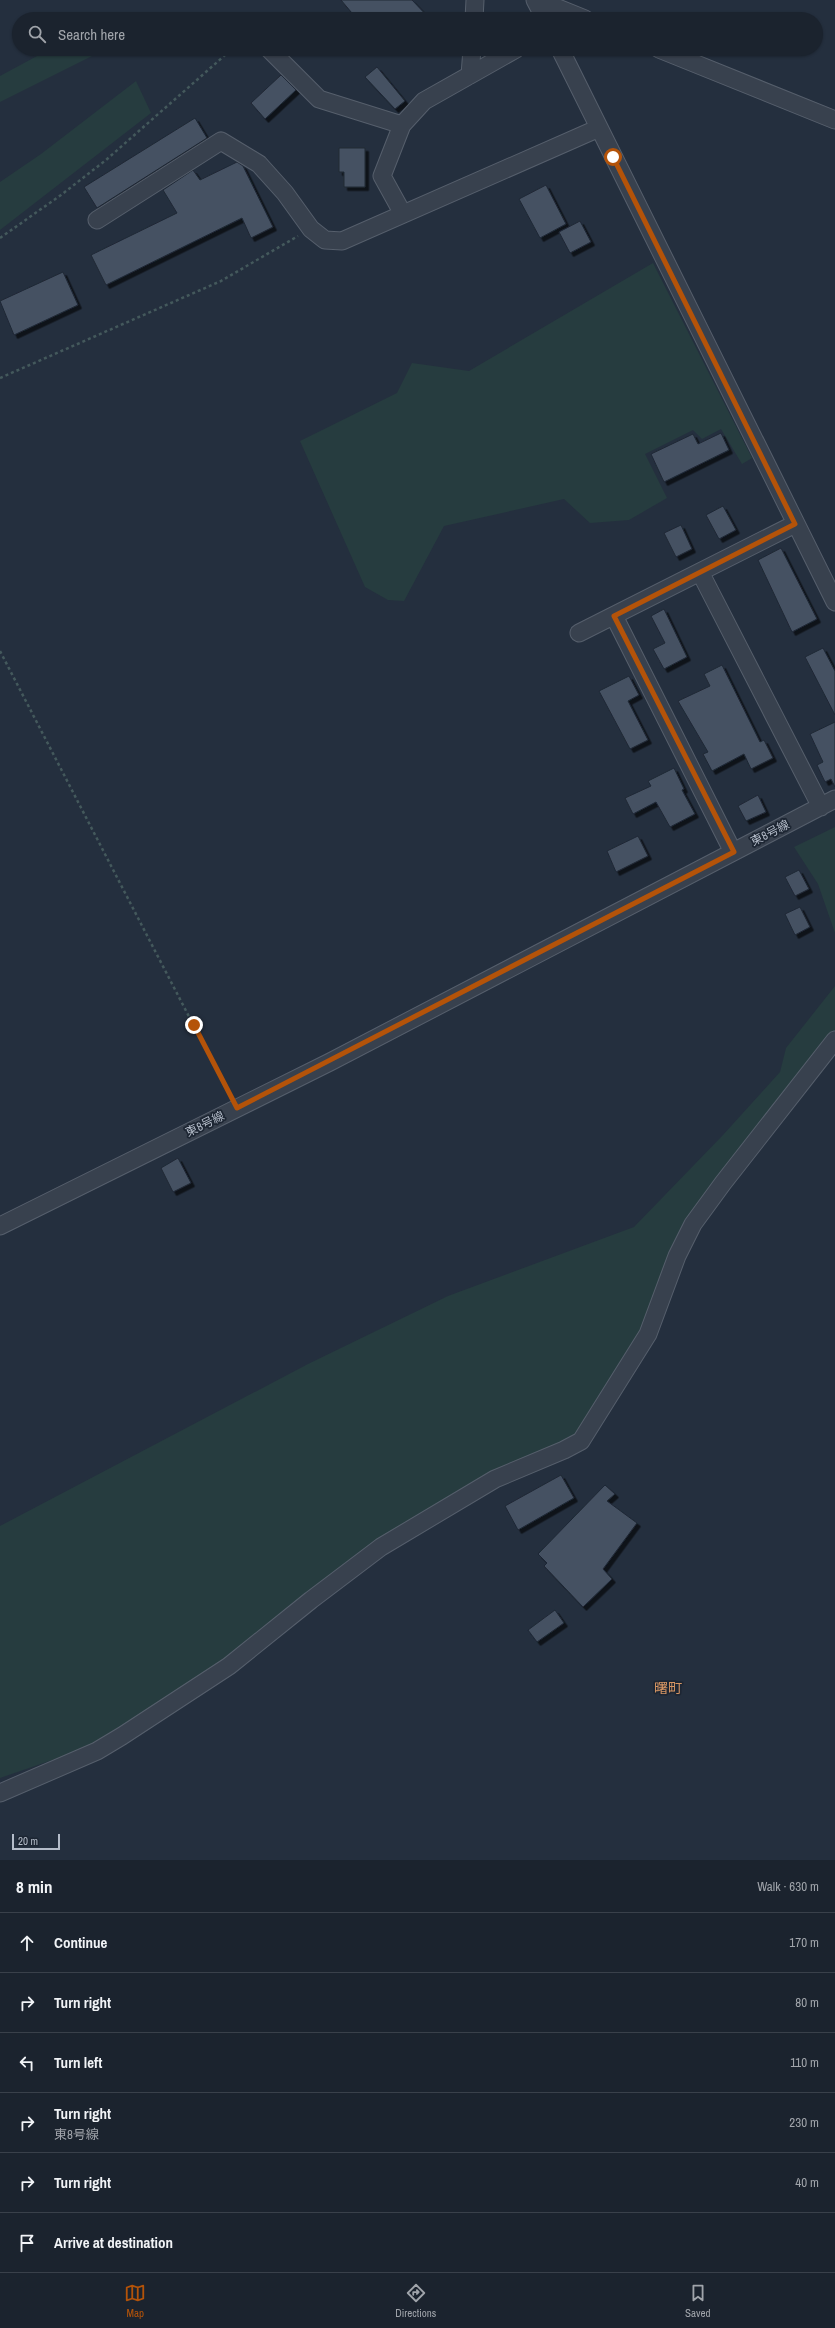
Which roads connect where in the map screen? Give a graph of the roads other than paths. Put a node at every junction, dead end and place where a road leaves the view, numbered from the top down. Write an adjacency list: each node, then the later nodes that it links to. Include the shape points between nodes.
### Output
1 (475, 0): 3 (street)
2 (536, 0): 4 (street); 5 (street)
3 (474, 12)
4 (542, 12)
5 (567, 12)
6 (276, 56): 13 (street, via 319,99)
7 (471, 56): 11 (street)
8 (504, 56): 11 (street)
9 (563, 56): 14 (street)
10 (676, 56): 12 (street)
11 (470, 75): 13 (street, via 424,101)
12 (835, 120)
13 (402, 125): 15 (street, via 382,176)
14 (599, 128): 15 (street); 17 (street)
15 (402, 214): 16 (street, via 342,241 325,240 311,229 285,192 259,164 221,142)
16 (97, 220)
17 (795, 524): 18 (street); 19 (street)
18 (700, 572): 20 (street); 22 (street)
19 (835, 602)
20 (614, 616): 21 (street); 23 (street)
21 (580, 633)
22 (828, 803): 23 (street, 東8号線)
23 (734, 852): 25 (street, 東8号線, via 237,1108)
24 (835, 1040): 26 (street, via 722,1183 694,1224 677,1256 648,1334 581,1440 564,1450 495,1479 381,1548 229,1666 122,1736 97,1751)
25 (0, 1226)
26 (0, 1793)

